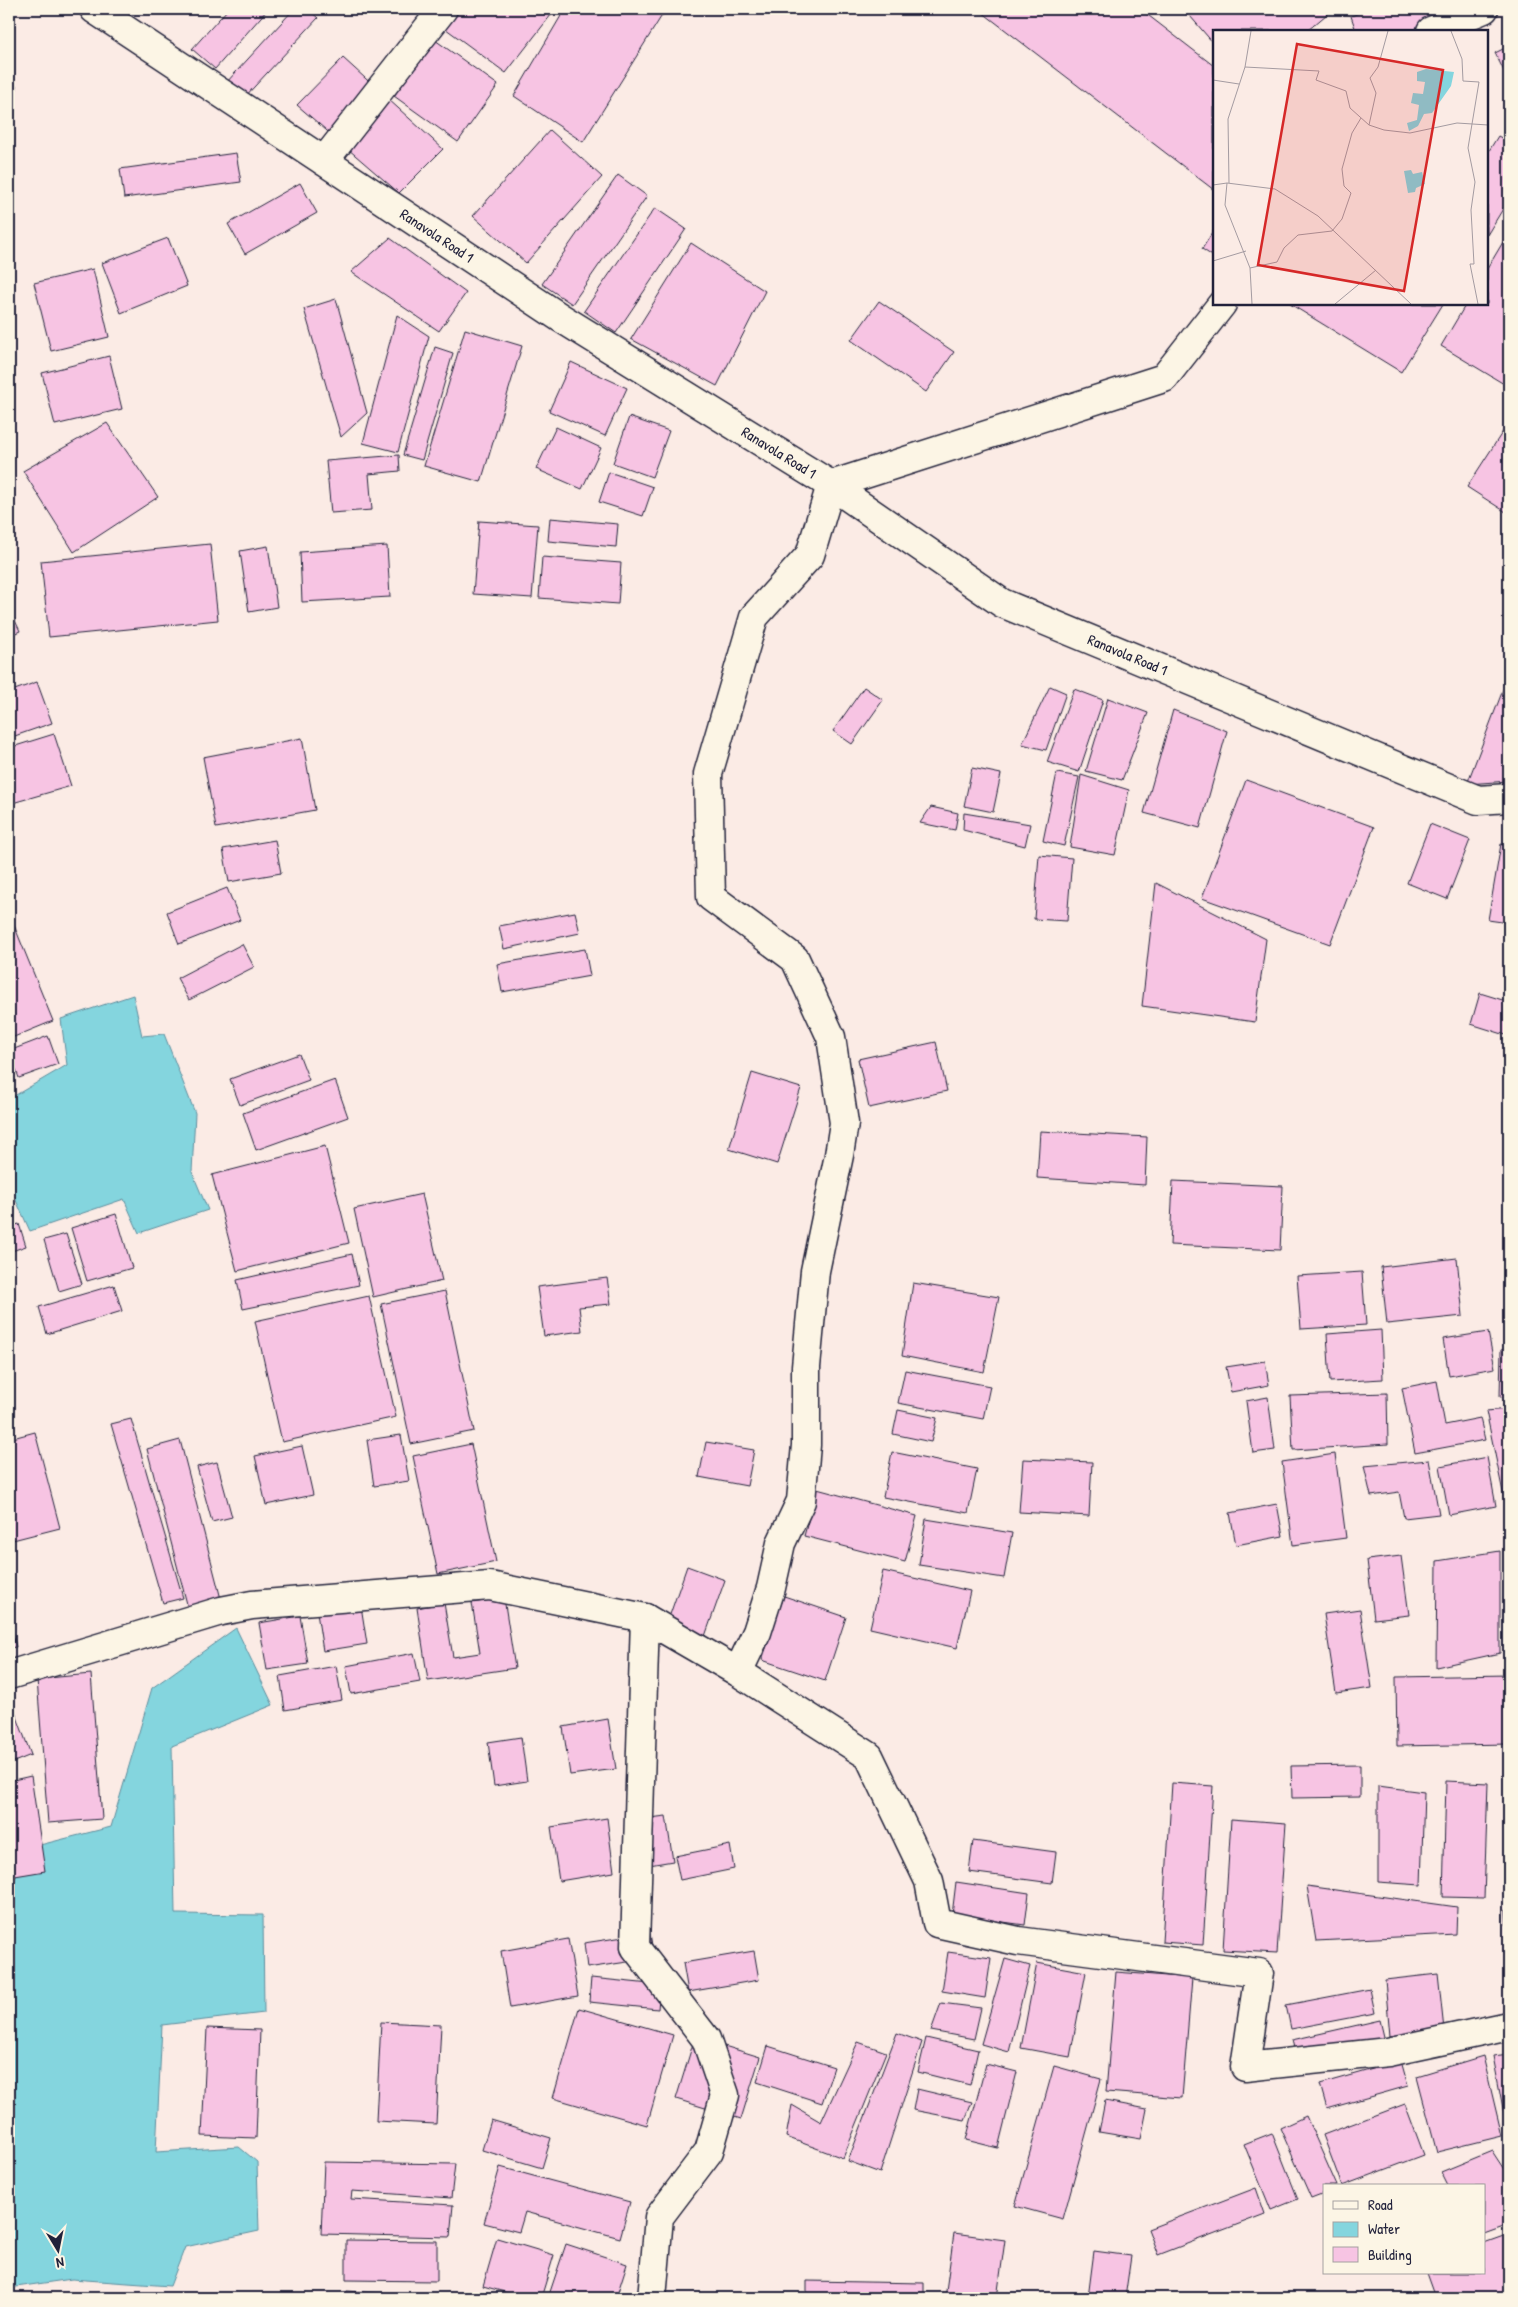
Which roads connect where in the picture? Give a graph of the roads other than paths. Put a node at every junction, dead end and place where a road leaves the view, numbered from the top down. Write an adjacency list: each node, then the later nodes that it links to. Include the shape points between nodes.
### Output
1 (94, 9): 5 (street, Ranavola Road 1)
2 (444, 9): 5 (street)
3 (1484, 9): 4 (street)
4 (1432, 30)
5 (324, 161): 7 (street, Ranavola Road 1, via 561,318)
6 (1221, 305): 7 (street, via 1164,378)
7 (831, 484): 8 (street, Ranavola Road 1, via 1002,603 1478,800); 10 (street, via 810,555 754,617 708,774 711,897 795,959 831,1037 844,1123 815,1272 806,1367 806,1445 801,1501 781,1543 757,1632)
8 (1509, 798)
9 (645, 1618): 10 (street); 11 (street, via 490,1586 252,1605 221,1611); 13 (street, via 635,1946 706,2039 725,2095 709,2151 659,2217)
10 (738, 1672): 12 (street, via 870,1756 929,1881 937,1923 1018,1941 1259,1973 1245,2067 1388,2052)
11 (9, 1675)
12 (1509, 2026)
13 (652, 2298)

